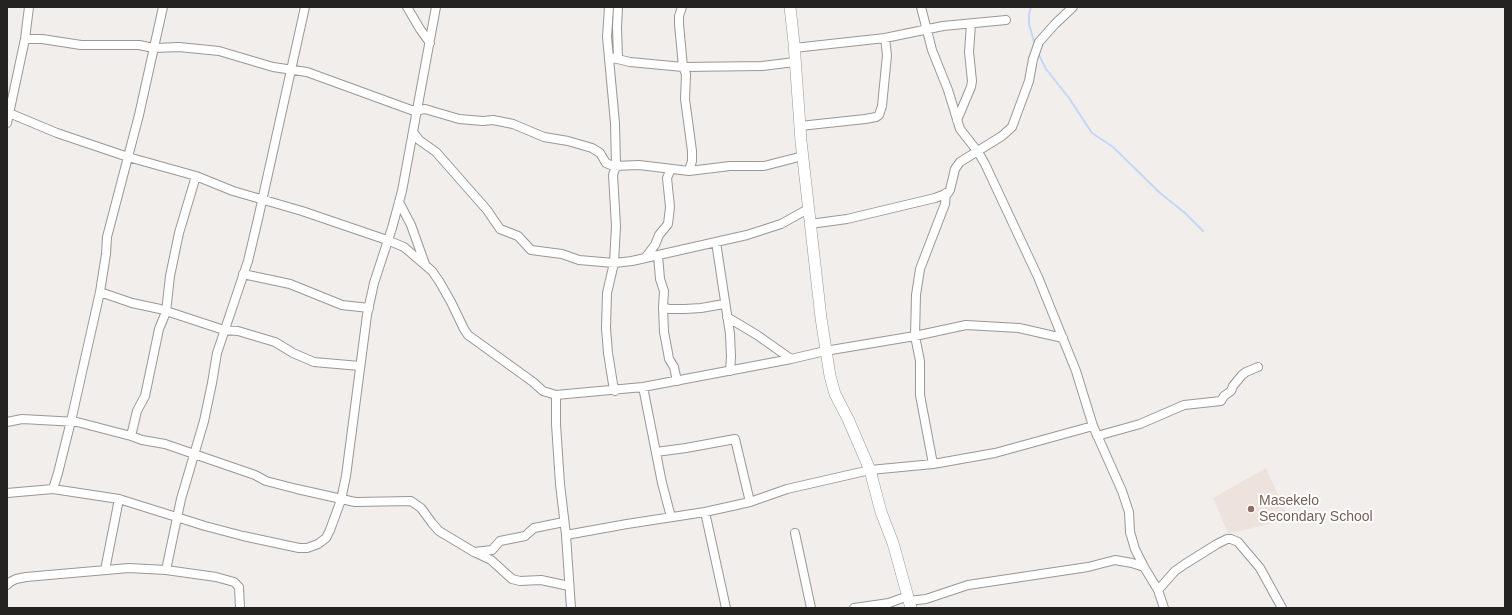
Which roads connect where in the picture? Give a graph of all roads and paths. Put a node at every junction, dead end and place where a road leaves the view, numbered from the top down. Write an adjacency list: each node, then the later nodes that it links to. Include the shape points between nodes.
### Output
1 (29, 7): 16 (street)
2 (163, 7): 18 (street)
3 (304, 7): 24 (street)
4 (407, 7): 17 (street)
5 (436, 7): 17 (street)
6 (609, 7): 20 (street)
7 (618, 7): 21 (street)
8 (682, 7): 23 (street, via 679,18)
9 (790, 7): 19 (street)
10 (921, 7): 14 (street)
11 (1073, 7): 31 (street, via 1039,42 1029,81 1012,126)
12 (1006, 20): 13 (street)
13 (971, 24): 14 (street); 27 (street, via 968,52 972,82)
14 (927, 29): 15 (street); 27 (street)
15 (885, 38): 19 (street); 29 (street, via 887,55 879,114 865,119)
16 (25, 39): 18 (street, via 42,38 81,45); 26 (street)
17 (430, 43): 25 (street)
18 (154, 48): 24 (street, via 212,50 273,67); 33 (street)
19 (794, 48): 22 (street)
20 (609, 57): 21 (street); 34 (street, via 614,98)
21 (618, 59): 23 (street)
22 (795, 62): 23 (street, via 762,66); 29 (street)
23 (683, 67): 36 (street, via 686,74 685,99 692,151)
24 (292, 69): 25 (street); 39 (street)
25 (418, 111): 30 (street); 34 (street, via 426,110 460,119 508,123 544,137 592,148 600,152 606,162)
26 (9, 113): 28 (street); 33 (street)
27 (957, 120): 31 (street, via 962,133)
28 (7, 123)
29 (800, 126): 32 (street)
30 (413, 132): 40 (street); 47 (street, via 440,156 487,210 500,229 518,236 531,250 562,254 579,260)
31 (978, 152): 38 (street, via 957,165 950,190); 58 (street, via 1038,277)
32 (803, 156): 36 (street, via 764,166 733,166); 41 (street)
33 (128, 157): 37 (street); 50 (street, via 107,237)
34 (616, 166): 35 (street, via 639,165); 47 (street, via 613,175 616,215)
35 (671, 169): 36 (street); 46 (street, via 667,178 670,207 668,224)
36 (689, 171)
37 (196, 176): 39 (street); 54 (street, via 179,233)
38 (946, 194): 42 (street, via 848,219); 57 (street, via 945,204 918,278)
39 (262, 199): 43 (street); 49 (street)
40 (399, 202): 43 (street); 48 (street, via 411,225)
41 (808, 209): 42 (street); 44 (street, via 781,224)
42 (810, 224): 59 (street)
43 (387, 240): 48 (street, via 404,247); 52 (street)
44 (716, 242): 45 (street); 51 (street)
45 (658, 255): 46 (street); 53 (street, via 664,291)
46 (645, 258): 47 (street)
47 (614, 263): 66 (street, via 607,293 606,328)
48 (426, 266): 67 (street, via 439,281 468,334 543,391)
49 (243, 274): 52 (street, via 290,284 342,305); 56 (street)
50 (100, 292): 54 (street); 68 (street)
51 (724, 304): 53 (street, via 701,308); 55 (street)
52 (369, 308): 61 (street)
53 (663, 308): 64 (street, via 668,358 674,367)
54 (166, 312): 56 (street); 71 (street, via 145,396 137,411)
55 (727, 317): 60 (street); 63 (street, via 731,349)
56 (224, 330): 61 (street, via 238,331 275,342 293,354 314,362); 74 (street)
57 (915, 336): 58 (street, via 974,325 1026,329); 59 (street); 75 (street, via 920,361 920,395)
58 (1062, 338): 70 (street, via 1076,371)
59 (825, 350): 60 (street); 76 (street, via 835,394)
60 (791, 359): 63 (street)
61 (360, 366): 80 (street)
62 (1258, 367): 72 (street, via 1242,375 1221,401 1184,405 1140,424)
63 (730, 371): 64 (street)
64 (677, 381): 65 (street)
65 (643, 387): 66 (street); 73 (street)
66 (616, 391): 67 (street)
67 (556, 395): 85 (street)
68 (71, 421): 69 (street, via 22,419); 71 (street); 77 (street)
69 (7, 422)
70 (1093, 426): 72 (street); 75 (street, via 1008,450)
71 (131, 436): 74 (street, via 165,444)
72 (1098, 436): 89 (street, via 1124,497 1132,540)
73 (656, 452): 81 (street, via 735,439); 84 (street)
74 (194, 455): 80 (street, via 278,485); 83 (street)
75 (933, 464): 76 (street)
76 (870, 470): 81 (street, via 787,490); 95 (street)
77 (53, 489): 78 (street); 79 (street)
78 (7, 493)
79 (119, 499): 83 (street); 90 (street)
80 (341, 500): 83 (street, via 326,538 306,548 243,536); 88 (street, via 411,501 421,508 440,531)
81 (750, 502): 82 (street)
82 (705, 512): 84 (street); 98 (street)
83 (177, 517): 91 (street)
84 (671, 517): 87 (street)
85 (564, 522): 87 (street); 88 (street, via 534,528 525,536 500,541 492,550)
86 (795, 533): 99 (street)
87 (566, 535): 93 (street)
88 (474, 552): 93 (street, via 495,563 515,580 542,580)
89 (1144, 567): 94 (street); 95 (street, via 1132,562 1115,560 1088,567 968,585 926,599)
90 (105, 570): 91 (street); 92 (street, via 26,577 16,579)
91 (166, 570): 96 (street, via 234,582 239,587)
92 (7, 585)
93 (569, 586): 97 (street)
94 (1158, 590): 101 (street); 102 (street, via 1185,564 1217,544 1231,539 1238,542 1260,568)
95 (910, 601): 100 (street)
96 (240, 608)
97 (571, 608)
98 (726, 608)
99 (811, 608)
100 (854, 608)
101 (1164, 608)
102 (1282, 608)

